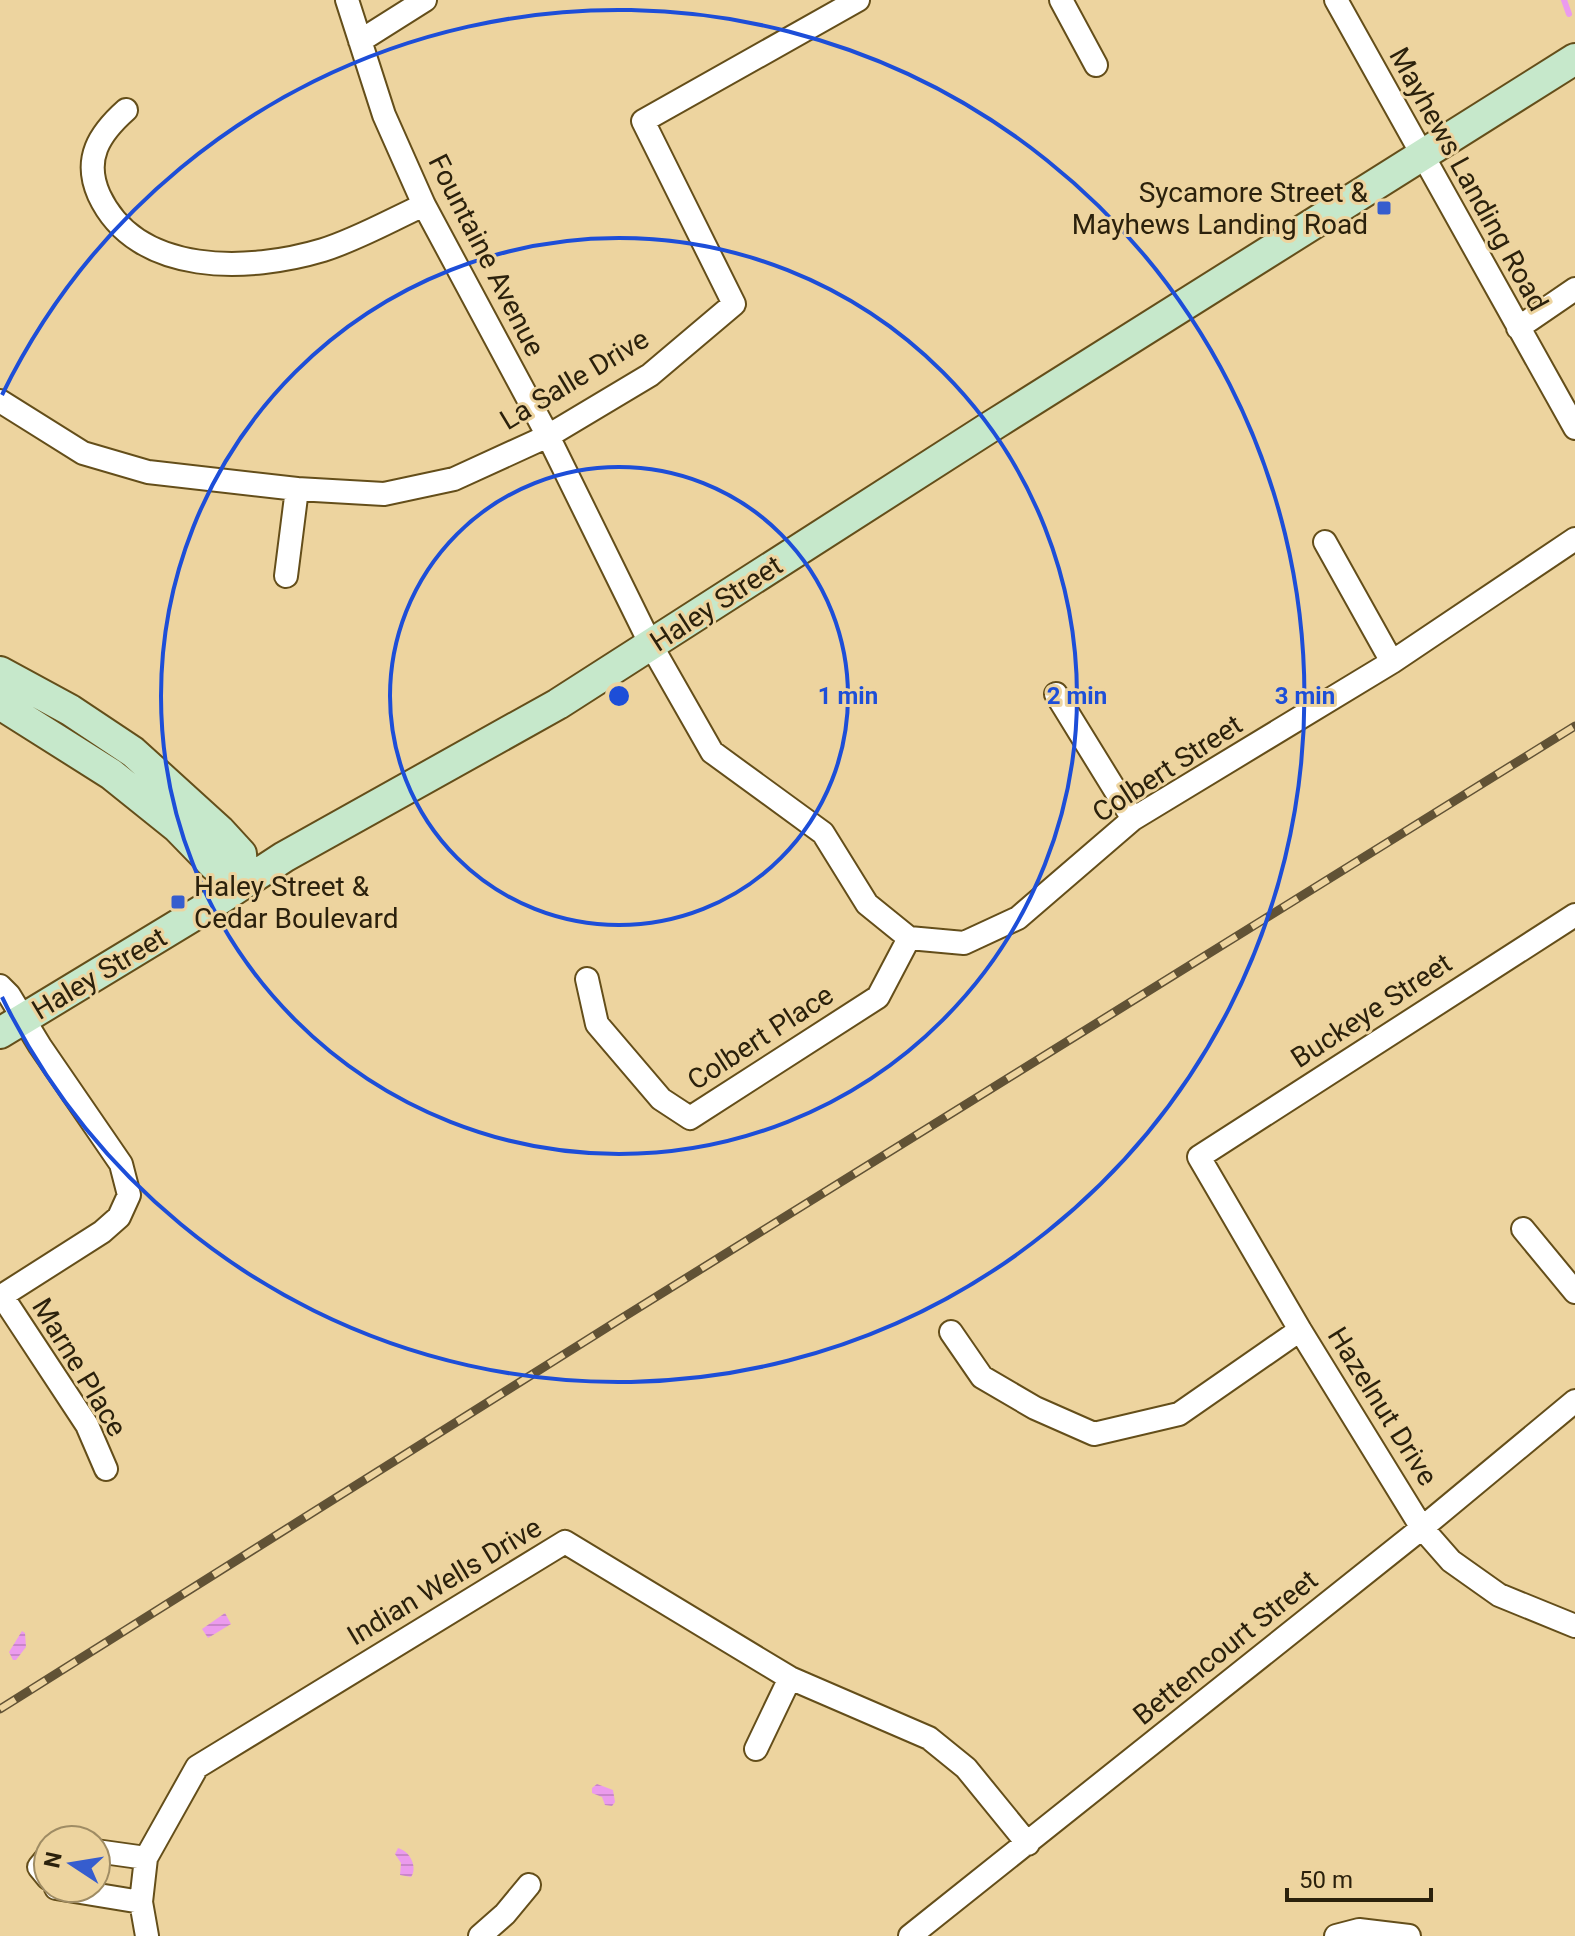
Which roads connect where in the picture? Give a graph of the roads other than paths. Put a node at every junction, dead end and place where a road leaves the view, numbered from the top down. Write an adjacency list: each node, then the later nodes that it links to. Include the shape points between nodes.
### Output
1 (347, 0): 6 (street, Fountaine Avenue)
2 (425, 0): 6 (street)
3 (858, 0): 16 (street, La Salle Drive, via 643,121 734,304 650,375)
4 (1061, 0): 8 (street)
5 (1336, 0): 10 (street, Mayhews Landing Road)
6 (360, 41): 11 (street, Fountaine Avenue, via 384,115)
7 (1575, 59): 10 (street, Haley Street)
8 (1096, 65)
9 (126, 110): 11 (street, via 107,127 97,146 91,166 94,185 124,228 158,252 212,263 285,258 323,250)
10 (1422, 157): 13 (street, Mayhews Landing Road); 21 (street, Haley Street)
11 (424, 205): 16 (street, Fountaine Avenue)
12 (1575, 289): 13 (street)
13 (1518, 328): 15 (street, Mayhews Landing Road)
14 (0, 401): 17 (street, La Salle Drive, via 83,453 148,472)
15 (1575, 428)
16 (548, 436): 17 (street, La Salle Drive, via 454,479 384,494); 21 (street, Fountaine Avenue)
17 (297, 489): 20 (street)
18 (1575, 539): 22 (street, Colbert Street)
19 (1325, 542): 22 (street)
20 (286, 576)
21 (651, 645): 27 (street, Haley Street, via 558,704); 29 (street, Fountaine Avenue, via 712,752 823,833 867,904)
22 (1392, 662): 26 (street, Colbert Street)
23 (0, 672): 27 (street, via 133,752 241,854)
24 (1056, 694): 26 (street)
25 (0, 704): 27 (street, via 111,774 167,818 214,865)
26 (1133, 819): 29 (street, Colbert Street, via 1018,918 964,943)
27 (243, 881): 32 (street, Haley Street)
28 (1575, 915): 33 (street, Buckeye Street)
29 (909, 938): 30 (street, Colbert Place, via 878,997 690,1118 661,1099 597,1024)
30 (587, 979)
31 (0, 986): 32 (street)
32 (11, 1026): 36 (street, via 121,1164 129,1195 119,1217 102,1232)
33 (1199, 1157): 37 (street, Hazelnut Drive)
34 (1523, 1229): 35 (street)
35 (1575, 1292)
36 (1, 1296): 40 (street, Marne Place, via 87,1425)
37 (1300, 1330): 38 (street, via 1179,1414 1094,1434 982,1377); 41 (street, Hazelnut Drive)
38 (951, 1332)
39 (1575, 1401): 41 (street, Bettencourt Street)
40 (106, 1469)
41 (1422, 1528): 42 (street, Hazelnut Drive, via 1451,1561 1499,1595); 45 (street, Bettencourt Street)
42 (1575, 1626)
43 (790, 1678): 44 (street); 45 (street, Indian Wells Drive, via 929,1738 966,1768); 47 (street, Indian Wells Drive, via 565,1542 197,1767)
44 (756, 1749)
45 (1028, 1844): 53 (street, Bettencourt Street)
46 (112, 1853): 47 (street)
47 (146, 1858): 50 (street, Indian Wells Drive)
48 (529, 1885): 52 (street)
49 (112, 1897): 50 (street)
50 (141, 1902): 51 (street, Indian Wells Drive)
51 (147, 1936)
52 (480, 1936)
53 (910, 1936)
54 (1336, 1936): 55 (street, via 1359,1930)
55 (1409, 1936)

